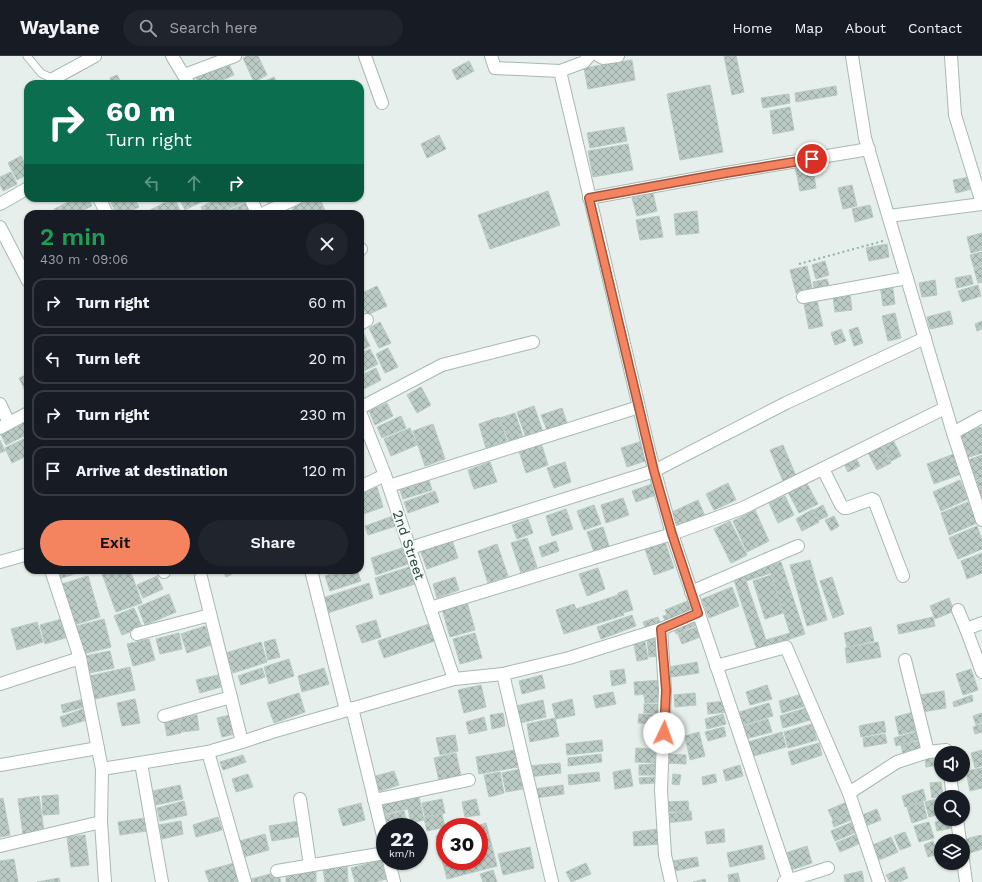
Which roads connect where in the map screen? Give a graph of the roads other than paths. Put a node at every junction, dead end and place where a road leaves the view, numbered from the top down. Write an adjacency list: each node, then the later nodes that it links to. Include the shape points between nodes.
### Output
1 (27, 56): 13 (lane, via 41,73)
2 (95, 56): 13 (street)
3 (172, 56): 14 (street)
4 (236, 56): 14 (street)
5 (365, 56): 15 (street)
6 (490, 56): 12 (street, via 495,68)
7 (589, 56): 12 (street, via 584,62)
8 (599, 56): 9 (street)
9 (618, 56)
10 (852, 56): 16 (street)
11 (951, 56): 20 (street, via 955,115)
12 (560, 71): 18 (street)
13 (52, 79)
14 (187, 80)
15 (382, 104)
16 (869, 149): 18 (street); 23 (street)
17 (24, 190): 21 (street)
18 (589, 198): 32 (street)
19 (288, 202): 22 (street)
20 (982, 203): 23 (street)
21 (0, 204)
22 (271, 210)
23 (889, 216): 26 (street)
24 (0, 228): 25 (street)
25 (24, 273)
26 (907, 278): 27 (street); 28 (street)
27 (803, 297)
28 (925, 338): 33 (street); 40 (street, via 786,403)
29 (533, 342): 31 (street, via 442,365)
30 (0, 404): 37 (street)
31 (364, 406)
32 (638, 406): 40 (street); 41 (street)
33 (945, 408): 38 (street); 39 (street)
34 (24, 415): 37 (street)
35 (982, 417): 38 (street)
36 (364, 422): 41 (street, 2nd Street)
37 (5, 425)
38 (953, 434): 43 (street)
39 (823, 468): 44 (street, via 743,508); 51 (street, via 844,508 874,500)
40 (654, 471): 44 (street); 46 (street)
41 (387, 480): 42 (street); 46 (street, 2nd Street)
42 (364, 486)
43 (982, 520)
44 (672, 534): 53 (street); 54 (street)
45 (798, 546): 53 (street)
46 (410, 548): 54 (street, 2nd Street)
47 (24, 555): 48 (street)
48 (0, 562)
49 (52, 574): 62 (street)
50 (312, 574): 70 (street)
51 (903, 576)
52 (201, 577): 57 (street)
53 (692, 592): 56 (street)
54 (430, 608): 67 (street, 2nd Street)
55 (958, 610): 60 (street)
56 (698, 613): 59 (street); 64 (street)
57 (210, 615): 61 (street); 69 (street)
58 (982, 623): 60 (street)
59 (661, 629): 66 (street, via 569,658); 99 (street, via 666,690 661,790 665,855)
60 (966, 629): 65 (street)
61 (137, 634)
62 (80, 658): 68 (street); 73 (street)
63 (905, 660): 76 (street)
64 (716, 666): 81 (street, via 786,647); 93 (street)
65 (982, 672)
66 (503, 674): 67 (street); 98 (street)
67 (454, 679): 70 (street)
68 (0, 684)
69 (231, 697): 71 (street); 72 (street)
70 (349, 709): 72 (street); 83 (street)
71 (164, 716)
72 (242, 742): 75 (street)
73 (98, 748): 78 (street); 79 (street)
74 (934, 751): 76 (street)
75 (208, 752): 77 (street); 96 (street)
76 (928, 752): 81 (street, via 897,762)
77 (141, 763): 79 (street); 95 (street)
78 (0, 765)
79 (102, 769): 85 (street)
80 (469, 780): 83 (street)
81 (848, 793): 100 (street)
82 (300, 799): 88 (street)
83 (374, 800): 84 (street)
84 (378, 818)
85 (101, 822): 86 (street); 94 (street)
86 (0, 846)
87 (376, 854): 88 (street)
88 (310, 865): 92 (street)
89 (828, 868): 93 (street)
90 (391, 870): 97 (street)
91 (964, 870): 101 (street)
92 (277, 871)
93 (786, 881)
94 (105, 882)
95 (162, 882)
96 (245, 882)
97 (394, 882)
98 (552, 882)
99 (671, 882)
100 (879, 882)
101 (966, 882)

